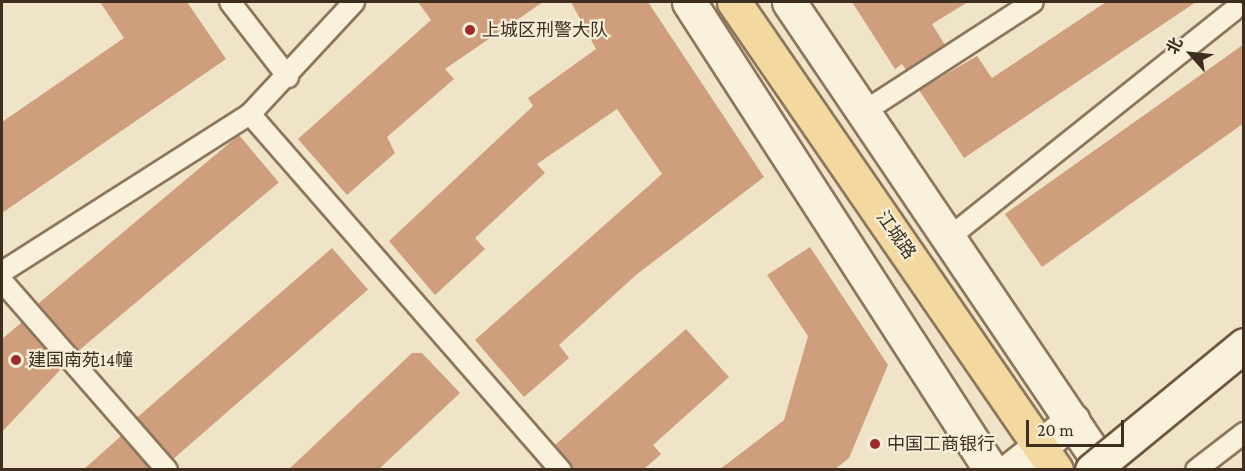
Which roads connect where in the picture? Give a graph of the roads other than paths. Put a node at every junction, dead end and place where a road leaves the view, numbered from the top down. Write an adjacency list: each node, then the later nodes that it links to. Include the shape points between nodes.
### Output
1 (230, 2): 8 (lane)
2 (354, 2): 8 (lane)
3 (689, 2): 20 (street)
4 (734, 2): 17 (main road, 江城路)
5 (789, 2): 9 (street)
6 (1033, 2): 9 (lane)
7 (1234, 10): 11 (lane)
8 (288, 77): 10 (lane)
9 (865, 111): 11 (street)
10 (250, 114): 12 (lane); 19 (lane)
11 (951, 236): 15 (street)
12 (2, 272)
13 (2, 281): 18 (lane)
14 (1244, 345): 22 (street, bridge)
15 (1073, 420): 17 (street); 23 (street)
16 (1244, 433): 24 (lane)
17 (1048, 457): 21 (street)
18 (167, 470)
19 (561, 470)
20 (991, 470)
21 (1010, 470)
22 (1092, 470)
23 (1105, 470)
24 (1196, 470)

